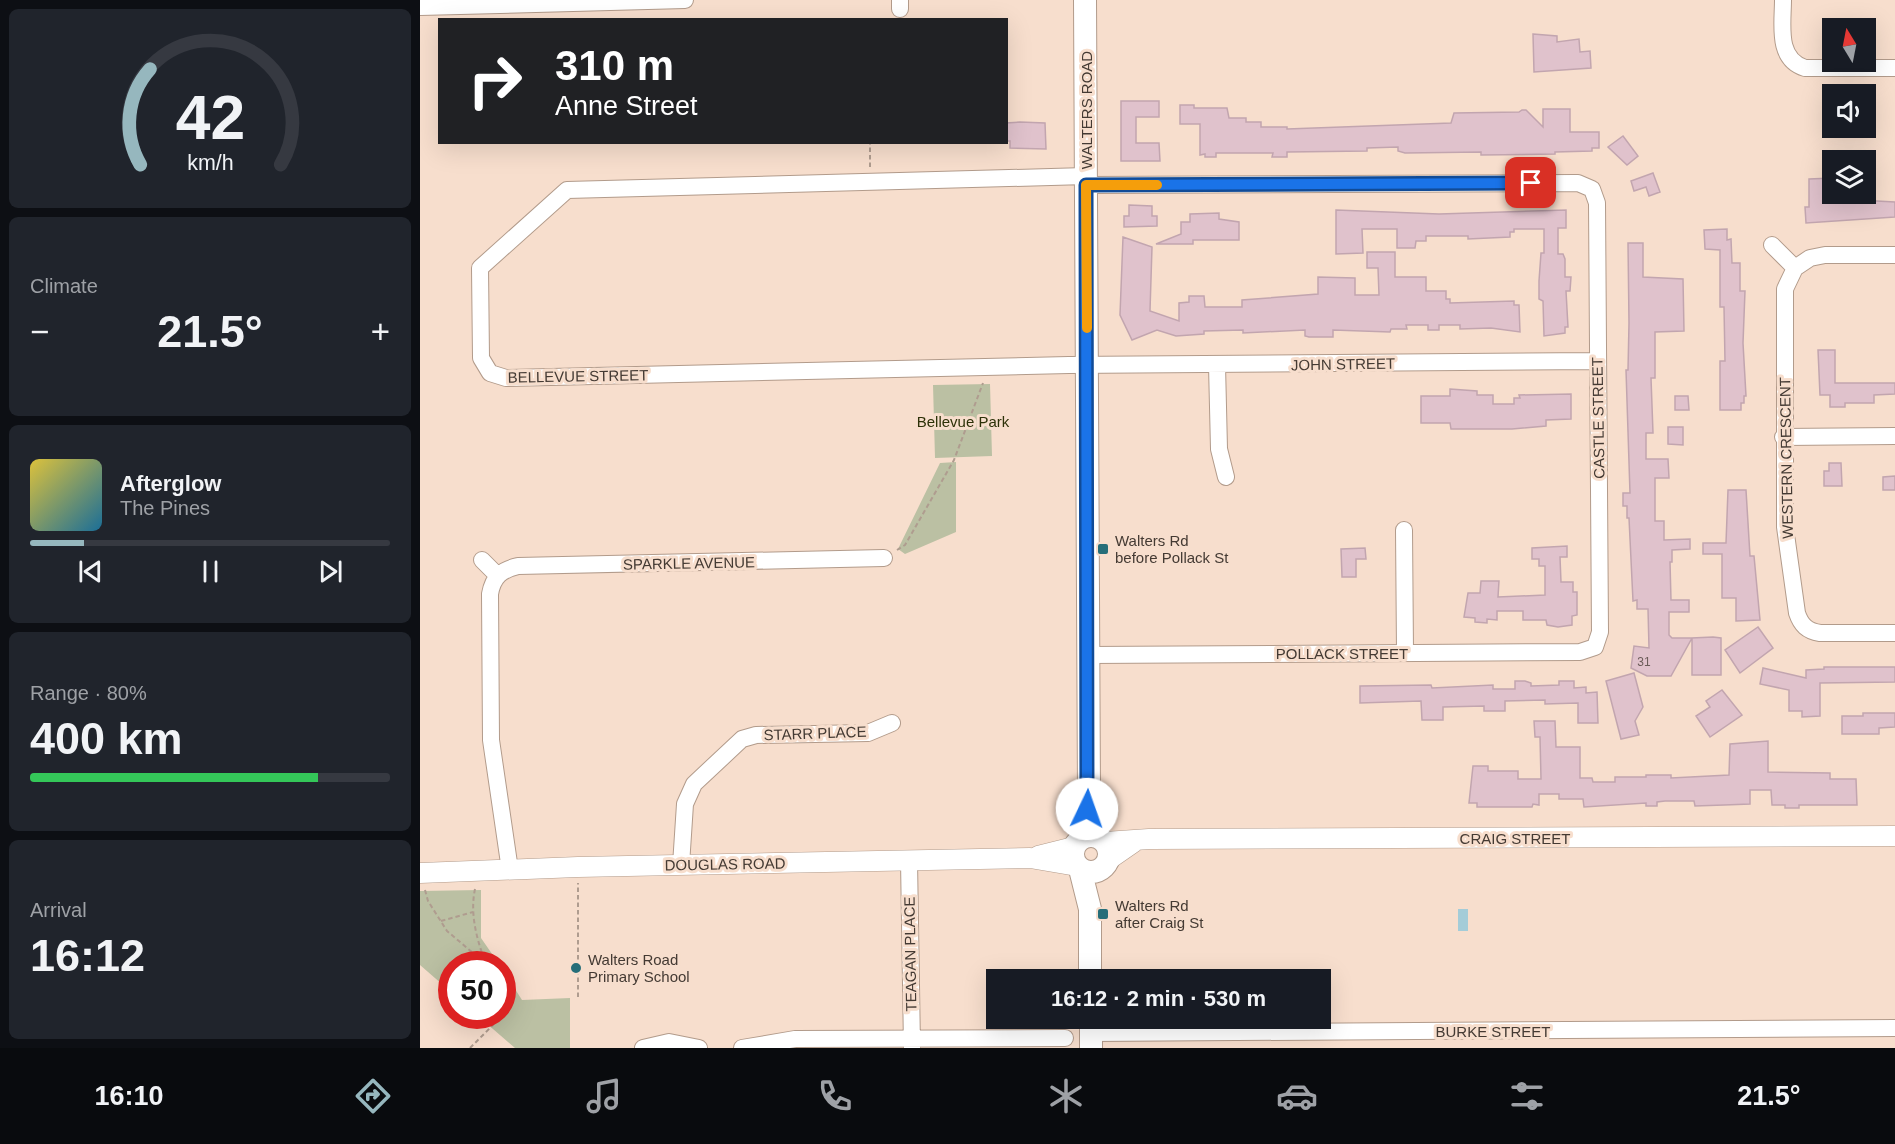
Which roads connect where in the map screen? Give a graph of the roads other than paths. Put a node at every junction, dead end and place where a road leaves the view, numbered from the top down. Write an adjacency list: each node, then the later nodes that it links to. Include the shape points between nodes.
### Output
1 (685, 0): 4 (street)
2 (1085, 0): 6 (main road, WALTERS ROAD)
3 (1783, 0): 5 (street, via 1784,48 1796,64 1804,68)
4 (420, 7)
5 (1895, 68)
6 (1086, 180): 7 (street, BELLEVUE STREET, via 1578,183); 12 (main road, WALTERS ROAD); 12 (street, BELLEVUE STREET, via 571,189 562,192 480,268 480,350 483,365 495,376 506,378)
7 (1592, 189): 11 (street, CASTLE STREET, via 1597,203)
8 (1772, 245): 10 (street)
9 (1895, 255): 10 (street, via 1818,256)
10 (1795, 268): 15 (street, WESTERN CRESCENT, via 1784,299)
11 (1598, 361): 13 (street, JOHN STREET); 22 (street, CASTLE STREET, via 1600,633)
12 (1088, 365): 13 (street, JOHN STREET); 24 (main road, WALTERS ROAD)
13 (1217, 365): 16 (street, via 1219,449)
14 (1895, 436): 15 (street)
15 (1783, 437): 21 (street, WESTERN CRESCENT, via 1785,527 1797,613 1802,624 1820,633)
16 (1226, 477)
17 (1404, 530): 23 (street)
18 (884, 558): 20 (street, SPARKLE AVENUE, via 518,566)
19 (482, 560): 20 (street)
20 (497, 575): 30 (street, via 490,594 491,740)
21 (1895, 633)
22 (1595, 647): 23 (street, POLLACK STREET, via 1580,652)
23 (1405, 652): 24 (street, POLLACK STREET)
24 (1088, 655): 27 (main road, WALTERS ROAD)
25 (892, 723): 29 (street, STARR PLACE, via 868,733 756,735 742,739 694,784 685,804)
26 (1895, 836): 27 (street, CRAIG STREET, via 1149,839)
27 (1091, 854): 28 (street, DOUGLAS ROAD); 32 (main road, WALTERS ROAD)
28 (909, 860): 29 (street, DOUGLAS ROAD); 36 (street, TEAGAN PLACE)
29 (681, 865): 30 (street, DOUGLAS ROAD)
30 (510, 870): 31 (street, DOUGLAS ROAD)
31 (422, 880)
32 (1090, 969)
33 (1895, 1028): 34 (street, BURKE STREET)
34 (1091, 1033)
35 (1065, 1038): 36 (street)
36 (912, 1043): 37 (street)
37 (794, 1044): 40 (street)
38 (643, 1048): 39 (street, via 669,1042)
39 (699, 1048)
40 (742, 1048)

